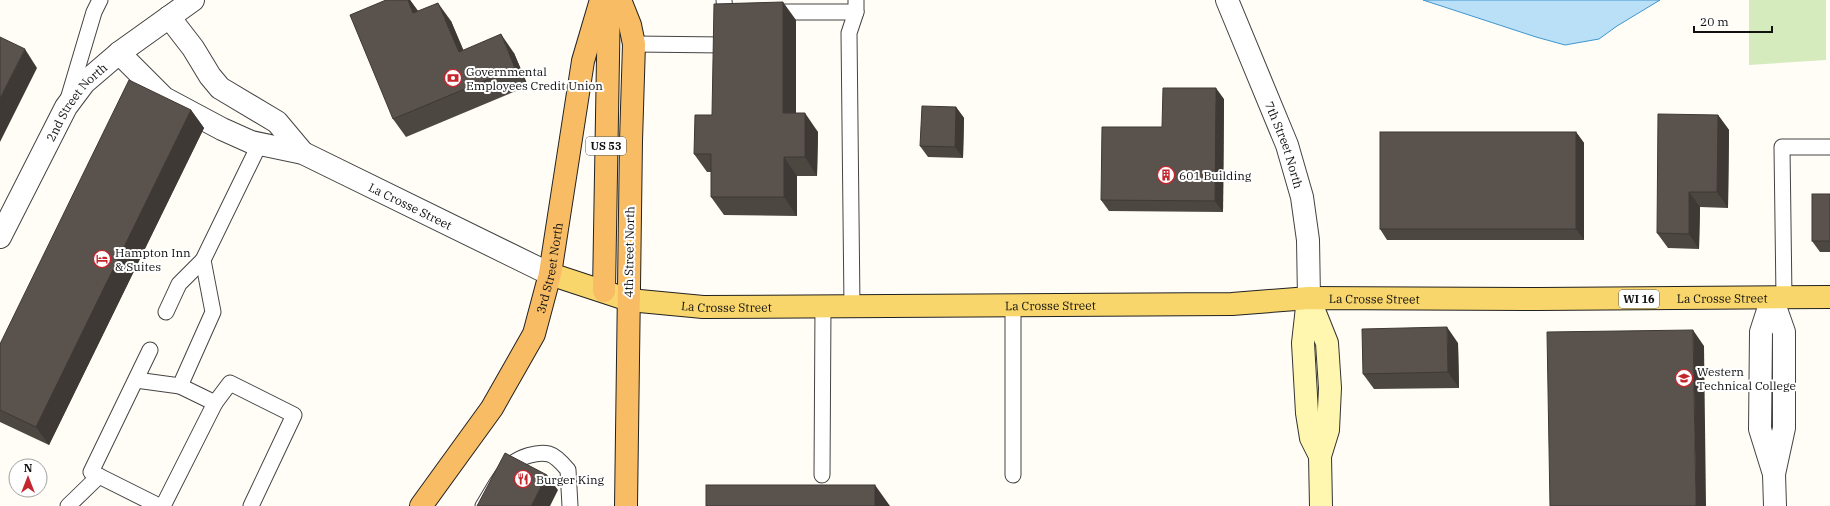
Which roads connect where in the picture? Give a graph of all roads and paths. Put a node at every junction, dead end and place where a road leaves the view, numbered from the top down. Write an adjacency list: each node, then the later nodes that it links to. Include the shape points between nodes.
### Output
1 (100, 0): 12 (lane, via 94,12)
2 (193, 0): 9 (street, 2nd Street North)
3 (601, 0): 18 (highway, 3rd Street North / US 53, via 583,61)
4 (609, 0): 19 (highway, US 53)
5 (620, 0): 10 (highway, 4th Street North / US 53)
6 (1227, 0): 21 (street, 7th Street North, via 1286,145 1302,197 1308,240)
7 (724, 6): 8 (lane, via 752,12); 10 (lane, via 724,45)
8 (856, 6): 26 (lane, via 849,33)
9 (169, 17): 11 (street, 2nd Street North); 15 (street, La Crosse Street, via 220,88 276,122)
10 (634, 44): 23 (highway, 4th Street North / US 53)
11 (119, 53): 12 (street, 2nd Street North, via 84,83); 13 (street, La Crosse Street, via 164,98 222,129)
12 (66, 107): 16 (street, 2nd Street North)
13 (260, 144): 15 (street, La Crosse Street); 17 (lane)
14 (1830, 147): 22 (lane, via 1782,147)
15 (303, 153): 18 (street, La Crosse Street)
16 (0, 237)
17 (203, 260): 27 (lane, via 179,284); 30 (lane, via 213,312)
18 (550, 274): 19 (main road, La Crosse Street); 39 (highway, 3rd Street North / US 53, via 534,334 492,408)
19 (604, 291): 23 (main road, La Crosse Street)
20 (1830, 297): 22 (main road, La Crosse Street / WI 16)
21 (1308, 298): 22 (main road, La Crosse Street / WI 16); 24 (main road, La Crosse Street, via 1232,304); 43 (main road, 7th Street North, via 1327,344 1330,388 1328,430 1320,456)
22 (1778, 298): 44 (street, via 1761,332 1760,429 1774,474)
23 (629, 300): 25 (main road, La Crosse Street, via 702,307); 42 (highway, 4th Street North / US 53)
24 (1013, 305): 26 (main road, La Crosse Street); 32 (lane)
25 (823, 306): 26 (main road, La Crosse Street); 33 (lane)
26 (852, 306)
27 (166, 312)
28 (150, 350): 29 (lane)
29 (136, 380): 30 (lane); 34 (lane, via 91,472)
30 (180, 386): 31 (lane)
31 (215, 402): 37 (lane); 38 (lane, via 230,383 294,415)
32 (1013, 474)
33 (822, 475)
34 (99, 476): 35 (lane); 36 (lane)
35 (68, 506)
36 (159, 506)
37 (163, 506)
38 (251, 506)
39 (421, 506)
40 (483, 506): 41 (lane, via 512,463 532,454 549,454 568,470)
41 (570, 506)
42 (626, 506)
43 (1321, 506)
44 (1775, 506)

